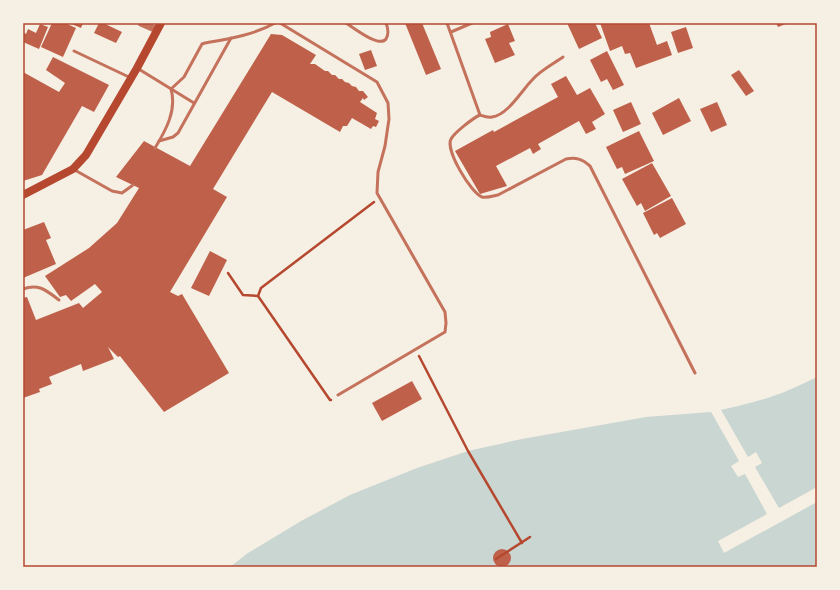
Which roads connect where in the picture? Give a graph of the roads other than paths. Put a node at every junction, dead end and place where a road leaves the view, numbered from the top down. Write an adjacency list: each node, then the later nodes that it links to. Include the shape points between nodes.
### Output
1 (141, 23): 9 (street)
2 (169, 23): 9 (main road)
3 (275, 23): 11 (lane)
4 (280, 23): 27 (lane, via 377,82 388,103 389,119 378,172 377,194 445,312 444,332)
5 (346, 23): 6 (lane, via 379,42 387,38)
6 (386, 23)
7 (447, 23): 10 (lane)
8 (472, 23): 10 (lane)
9 (159, 26): 14 (main road)
10 (451, 32): 18 (lane)
11 (231, 38): 16 (lane, via 202,44 184,77); 17 (lane)
12 (74, 50): 15 (lane)
13 (563, 57): 18 (lane, via 533,79 500,114 491,118)
14 (137, 68): 15 (main road); 16 (lane)
15 (131, 78): 21 (main road, via 86,155)
16 (170, 89): 17 (lane); 19 (lane, via 173,106)
17 (194, 103): 19 (lane, via 178,133)
18 (480, 115): 26 (lane, via 451,138 450,145 465,179 475,192 482,196 498,195 566,159 582,160 590,166)
19 (159, 141): 20 (lane)
20 (155, 148)
21 (73, 169): 22 (lane, via 112,191 122,192); 23 (main road)
22 (133, 185)
23 (23, 195)
24 (23, 289): 25 (lane, via 38,286)
25 (59, 300)
26 (695, 373)
27 (338, 396)

